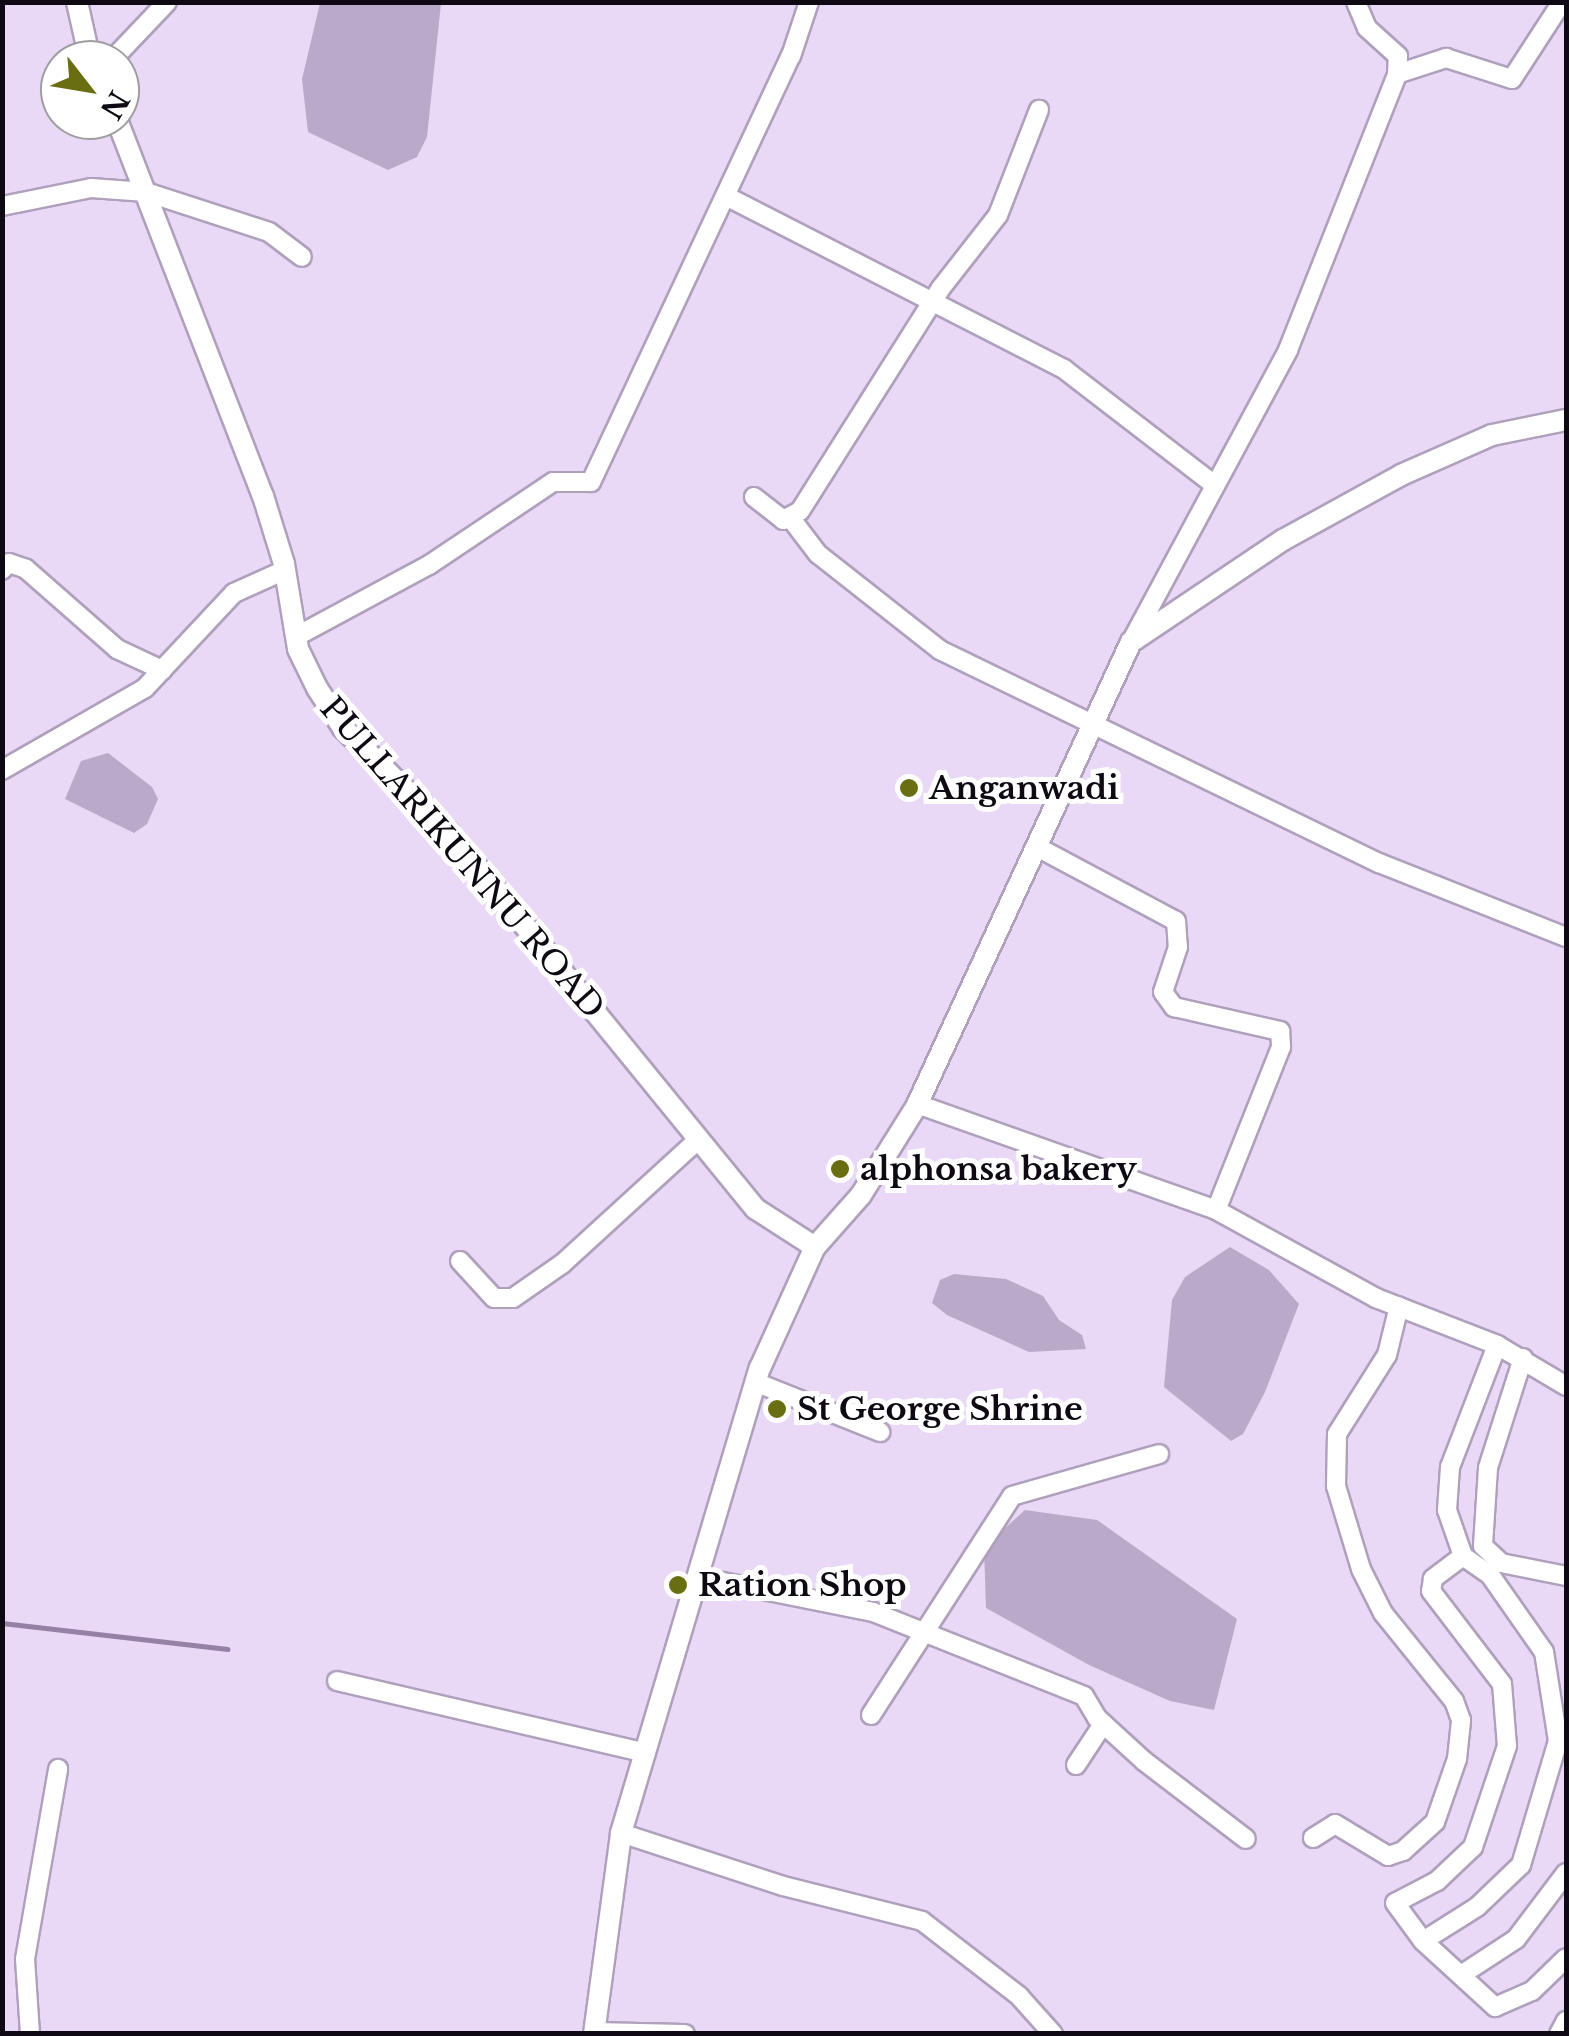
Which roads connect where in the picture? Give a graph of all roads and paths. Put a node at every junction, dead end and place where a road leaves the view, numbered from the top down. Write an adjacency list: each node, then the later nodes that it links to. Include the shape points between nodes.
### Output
1 (77, 2): 6 (main road)
2 (167, 2): 7 (street)
3 (809, 2): 12 (street)
4 (1356, 2): 8 (street, via 1366,28 1398,56)
5 (1562, 2): 8 (street, via 1512,78 1446,58)
6 (86, 40)
7 (131, 40)
8 (1397, 74): 17 (street, via 1288,350)
9 (1039, 110): 15 (street, via 998,215)
10 (124, 140): 11 (main road, PULLARIKUNNU ROAD)
11 (146, 192): 13 (street, via 91,188); 14 (street, via 268,232); 21 (main road, PULLARIKUNNU ROAD, via 229,400)
12 (726, 196): 15 (street); 22 (street, via 591,482 553,482 429,565)
13 (2, 206)
14 (302, 258)
15 (932, 303): 17 (street, via 1064,369); 19 (street)
16 (1566, 420): 23 (main road, via 1492,436 1401,475 1283,540)
17 (1212, 483): 23 (street)
18 (754, 497): 19 (street)
19 (792, 520): 25 (street, via 818,554 940,650)
20 (2, 570): 24 (street, via 10,563 26,569 117,649)
21 (285, 570): 22 (main road, PULLARIKUNNU ROAD); 24 (street, via 234,593)
22 (296, 636): 30 (main road, PULLARIKUNNU ROAD, via 343,728 449,833)
23 (1131, 642): 25 (main road)
24 (162, 670): 26 (street, via 105,716)
25 (1097, 728): 27 (main road); 28 (street, via 1379,863)
26 (2, 770)
27 (1039, 848): 29 (main road); 31 (street, via 1176,922 1178,947 1162,992 1174,1007 1280,1030 1282,1047)
28 (1566, 937)
29 (917, 1104): 31 (street); 32 (main road, via 861,1195)
30 (698, 1140): 32 (main road, PULLARIKUNNU ROAD, via 756,1209); 33 (street, via 562,1264 513,1298 494,1298)
31 (1216, 1210): 34 (street)
32 (815, 1247): 37 (main road)
33 (460, 1261)
34 (1399, 1306): 35 (street); 54 (street, via 1387,1355 1337,1434 1336,1486 1361,1569 1384,1613 1454,1700 1461,1720 1457,1758 1435,1822 1404,1852 1388,1856 1334,1824)
35 (1497, 1345): 36 (street); 41 (street, via 1450,1467 1447,1510)
36 (1522, 1358): 38 (street); 43 (street, via 1488,1468 1482,1546 1501,1563)
37 (755, 1382): 39 (street); 44 (main road)
38 (1566, 1386)
39 (880, 1432)
40 (1159, 1454): 46 (street, via 1012,1496)
41 (1463, 1556): 42 (street); 57 (street, via 1434,1579 1431,1591 1502,1684 1507,1746 1473,1847 1437,1881 1395,1903)
42 (1490, 1575): 45 (street); 57 (street, via 1544,1652 1558,1712 1553,1771 1521,1865 1477,1907)
43 (1566, 1576)
44 (698, 1578): 46 (street); 50 (main road)
45 (1566, 1588)
46 (926, 1629): 48 (street); 49 (street, via 1084,1696)
47 (336, 1681): 50 (street)
48 (871, 1714)
49 (1104, 1724): 51 (street); 55 (street)
50 (646, 1753): 53 (main road)
51 (1076, 1764)
52 (58, 1769): 62 (street, via 24,1959)
53 (621, 1833): 61 (main road); 64 (street, via 784,1886 922,1921 1019,1996)
54 (1313, 1838)
55 (1246, 1839)
56 (1566, 1873): 59 (street, via 1516,1940)
57 (1422, 1941): 59 (street)
58 (1566, 1958): 59 (street, via 1504,2007)
59 (1460, 1975)
60 (1566, 2020): 65 (street)
61 (594, 2033): 63 (street)
62 (30, 2034)
63 (685, 2034)
64 (1053, 2034)
65 (1558, 2034)

